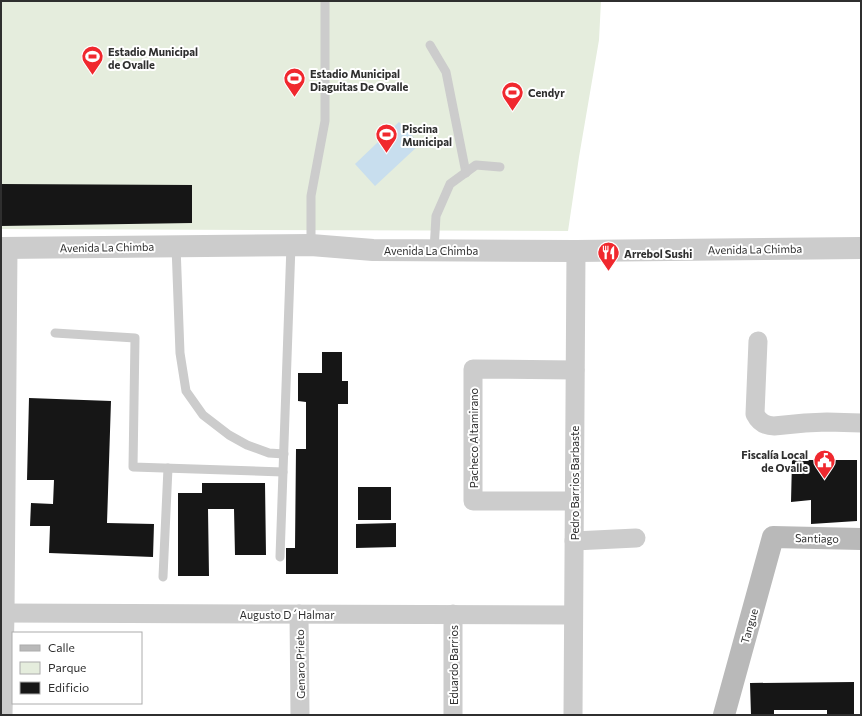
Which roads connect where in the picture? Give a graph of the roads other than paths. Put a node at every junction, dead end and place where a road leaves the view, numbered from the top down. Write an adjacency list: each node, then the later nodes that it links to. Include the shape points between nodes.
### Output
1 (325, 1): 5 (lane, via 325,121)
2 (430, 45): 4 (lane, via 446,72)
3 (500, 167): 4 (lane, via 476,165)
4 (466, 173): 9 (lane, via 450,184 436,216)
5 (301, 245): 6 (street, Avenida La Chimba); 9 (street, Avenida La Chimba, via 373,250); 17 (lane)
6 (176, 246): 7 (street, Avenida La Chimba); 17 (lane, via 180,353 186,391 203,415 229,435 269,453)
7 (4, 248): 13 (street)
8 (861, 248): 10 (street, Avenida La Chimba)
9 (434, 250): 10 (street, Avenida La Chimba)
10 (576, 251): 14 (street, Pedro Barrios Barbaste)
11 (55, 333): 18 (lane, via 135,338 133,467)
12 (758, 341): 15 (street, via 755,414 761,422 769,426 827,422)
13 (4, 347): 16 (street)
14 (575, 370): 20 (street, Pedro Barrios Barbaste); 20 (street, Pacheco Altamirano, via 473,370 473,501)
15 (861, 423)
16 (4, 434): 21 (street)
17 (284, 454): 19 (lane)
18 (168, 468): 19 (lane); 27 (lane)
19 (283, 472): 26 (lane)
20 (574, 501): 25 (street, Pedro Barrios Barbaste)
21 (3, 525): 28 (street)
22 (773, 537): 24 (main road, Santiago); 36 (main road, Tangue)
23 (636, 538): 25 (street)
24 (861, 539)
25 (574, 541): 31 (street, Pedro Barrios Barbaste)
26 (280, 557)
27 (163, 577)
28 (3, 613): 29 (street, Augusto D´Halmar); 32 (street)
29 (299, 614): 30 (street, Augusto D´Halmar); 33 (street, Genaro Prieto)
30 (453, 614): 31 (street, Augusto D´Halmar); 34 (street, Eduardo Barrios)
31 (574, 615): 35 (street, Pedro Barrios Barbaste)
32 (3, 715)
33 (300, 715)
34 (453, 715)
35 (573, 715)
36 (724, 715)

